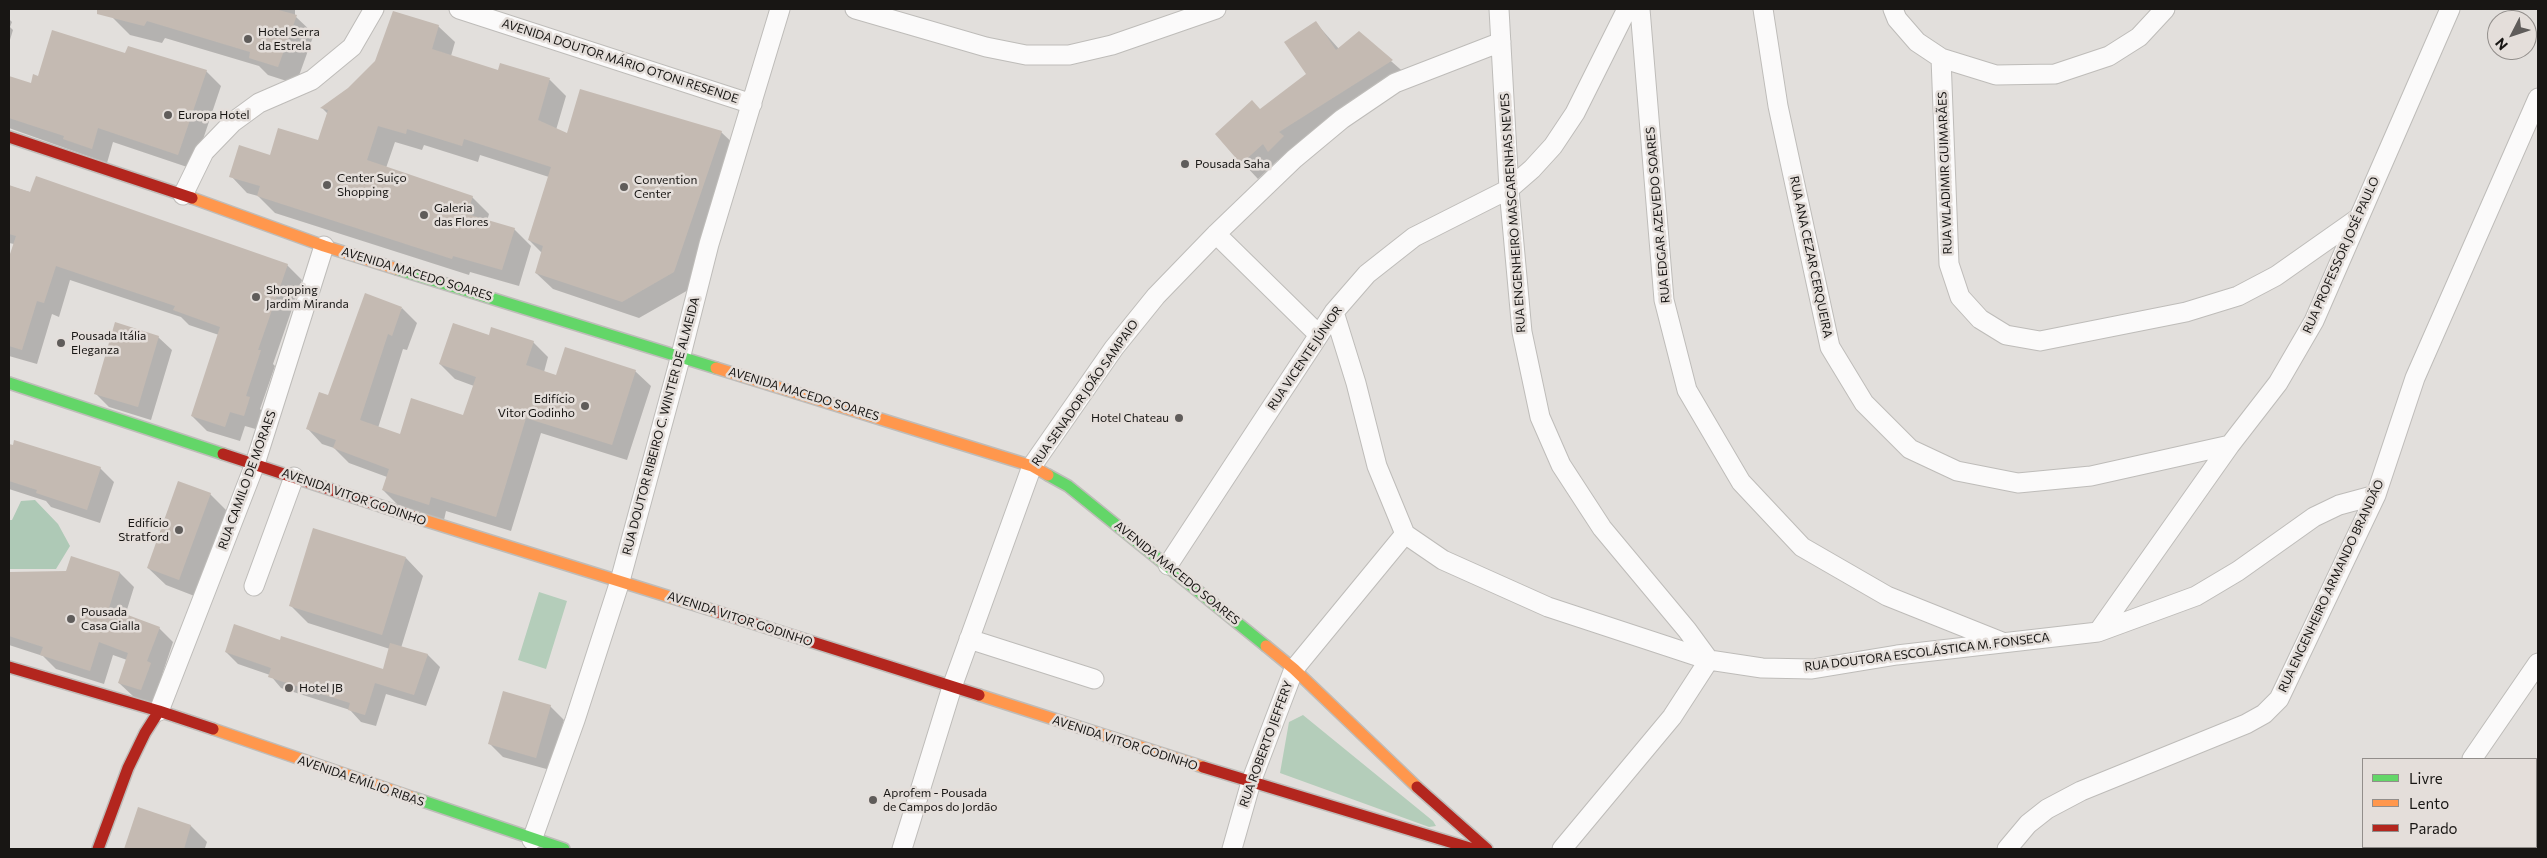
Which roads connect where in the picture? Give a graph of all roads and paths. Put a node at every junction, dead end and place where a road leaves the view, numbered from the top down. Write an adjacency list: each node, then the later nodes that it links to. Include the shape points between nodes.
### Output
1 (374, 9): 21 (street, via 352,47 312,80 259,103 233,122 204,152)
2 (459, 9): 16 (street, AVENIDA DOUTOR MÁRIO OTONI RESENDE)
3 (780, 9): 16 (street, RUA DOUTOR RIBEIRO C. WINTER DE ALMEIDA)
4 (855, 9): 5 (street, via 986,47 1026,55 1069,55 1112,45)
5 (1216, 9)
6 (1499, 9): 13 (street, RUA ENGENHEIRO MASCARENHAS NEVES)
7 (1627, 9): 20 (street, RUA VICENTE JÚNIOR, via 1576,113 1553,146)
8 (1640, 9): 40 (street, RUA EDGAR AZEVEDO SOARES, via 1664,300 1687,390 1741,482 1802,547 1887,596)
9 (1763, 9): 29 (street, RUA ANA CEZAR CERQUEIRA, via 1778,106 1830,347 1864,403 1910,449 1957,471 2018,483 2091,476)
10 (1893, 9): 14 (street, via 1897,19 1917,42)
11 (2165, 9): 14 (street, via 2139,37 2109,56 2055,74 1996,75)
12 (2450, 9): 22 (street, RUA PROFESSOR JOSÉ PAULO)
13 (1501, 42): 20 (street, RUA ENGENHEIRO MASCARENHAS NEVES); 23 (street, RUA SENADOR JOÃO SAMPAIO, via 1394,83 1342,119 1294,159)
14 (1941, 58): 22 (street, RUA WLADIMIR GUIMARÃES, via 1949,264 1960,297 1980,319 2006,335 2040,341 2186,312 2238,296 2276,276)
15 (2538, 98): 18 (street, RUA ENGENHEIRO ARMANDO BRANDÃO)
16 (752, 104): 27 (street, RUA DOUTOR RIBEIRO C. WINTER DE ALMEIDA, via 709,244)
17 (2538, 120): 18 (street)
18 (2521, 136): 33 (street, RUA ENGENHEIRO ARMANDO BRANDÃO, via 2415,378)
19 (9, 137): 21 (street, AVENIDA MACEDO SOARES)
20 (1509, 189): 25 (street, RUA VICENTE JÚNIOR, via 1414,237 1367,274); 41 (street, RUA ENGENHEIRO MASCARENHAS NEVES, via 1522,332 1540,417 1561,465 1602,528)
21 (183, 195): 24 (street, AVENIDA MACEDO SOARES)
22 (2357, 219): 29 (street, RUA PROFESSOR JOSÉ PAULO, via 2314,321 2278,383)
23 (1216, 234): 26 (street); 31 (street, RUA SENADOR JOÃO SAMPAIO, via 1156,296 1114,348)
24 (324, 246): 27 (street, AVENIDA MACEDO SOARES); 30 (street, RUA CAMILO DE MORAES)
25 (1334, 312): 26 (street, RUA VICENTE JÚNIOR); 34 (street, via 1377,466)
26 (1318, 334): 35 (street, RUA VICENTE JÚNIOR)
27 (681, 355): 31 (street, AVENIDA MACEDO SOARES); 36 (street, RUA DOUTOR RIBEIRO C. WINTER DE ALMEIDA)
28 (9, 383): 30 (street, AVENIDA VITOR GODINHO)
29 (2230, 445): 38 (street, RUA PROFESSOR JOSÉ PAULO)
30 (255, 464): 32 (street, AVENIDA VITOR GODINHO); 47 (street, RUA CAMILO DE MORAES)
31 (1032, 466): 35 (street, AVENIDA MACEDO SOARES, via 1068,486); 39 (street, RUA SENADOR JOÃO SAMPAIO)
32 (294, 477): 36 (street, AVENIDA VITOR GODINHO, via 505,548); 37 (street)
33 (2376, 495): 38 (street, RUA DOUTORA ESCOLÁSTICA M. FONSECA, via 2339,505 2314,517 2238,571 2196,596); 60 (street, RUA ENGENHEIRO ARMANDO BRANDÃO, via 2294,670 2279,699 2264,714 2081,791 2047,809 2028,824)
34 (1405, 534): 41 (street, RUA DOUTORA ESCOLÁSTICA M. FONSECA, via 1443,560 1548,607); 44 (street, RUA ROBERTO JEFFERY)
35 (1168, 565): 44 (street, AVENIDA MACEDO SOARES)
36 (620, 581): 46 (street, AVENIDA VITOR GODINHO); 52 (street, RUA DOUTOR RIBEIRO C. WINTER DE ALMEIDA)
37 (254, 586)
38 (2098, 632): 40 (street, RUA DOUTORA ESCOLÁSTICA M. FONSECA)
39 (969, 639): 45 (street); 46 (street, RUA SENADOR JOÃO SAMPAIO)
40 (2003, 642): 41 (street, RUA DOUTORA ESCOLÁSTICA M. FONSECA, via 1812,669 1762,668)
41 (1709, 660): 59 (street, via 1672,717)
42 (2538, 663): 48 (street)
43 (9, 667): 47 (street, AVENIDA EMÍLIO RIBAS)
44 (1294, 669): 49 (street, RUA ROBERTO JEFFERY); 50 (street, AVENIDA MACEDO SOARES)
45 (1094, 680)
46 (952, 687): 49 (street, AVENIDA VITOR GODINHO); 55 (street, RUA SENADOR JOÃO SAMPAIO)
47 (159, 711): 52 (street, AVENIDA EMÍLIO RIBAS); 53 (street, via 128,768)
48 (2473, 758)
49 (1250, 782): 51 (street, AVENIDA VITOR GODINHO); 56 (street, RUA ROBERTO JEFFERY)
50 (1446, 814): 51 (street, via 1444,824); 58 (street, AVENIDA MACEDO SOARES)
51 (1430, 836): 57 (street, AVENIDA VITOR GODINHO)
52 (532, 840): 54 (street, AVENIDA EMÍLIO RIBAS)
53 (98, 849)
54 (564, 849)
55 (902, 849)
56 (1232, 849)
57 (1472, 849)
58 (1487, 849)
59 (1562, 849)
60 (2007, 849)

